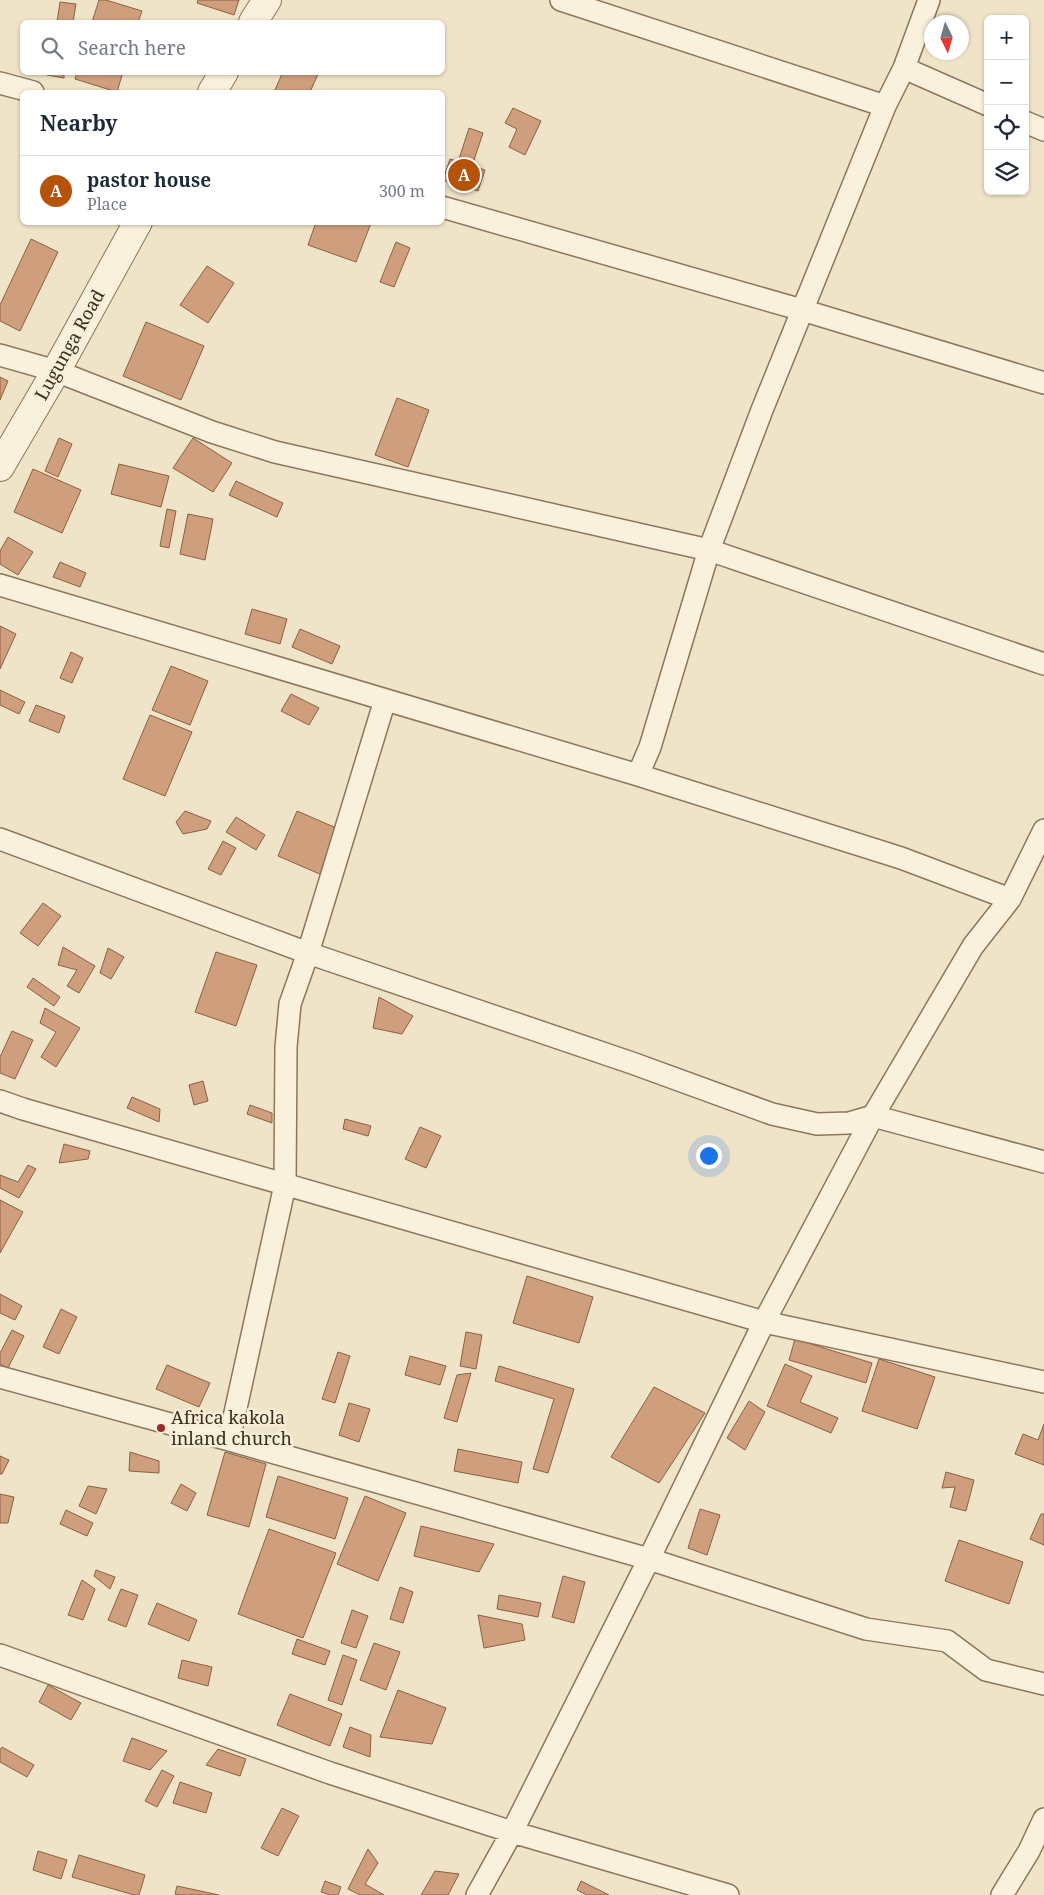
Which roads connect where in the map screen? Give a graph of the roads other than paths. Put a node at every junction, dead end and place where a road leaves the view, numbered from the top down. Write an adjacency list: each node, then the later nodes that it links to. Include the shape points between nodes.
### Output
1 (266, 0): 4 (street)
2 (561, 0): 11 (street)
3 (929, 0): 5 (street)
4 (254, 20)
5 (904, 68): 10 (street); 11 (street)
6 (222, 75): 9 (street)
7 (0, 83): 8 (street)
8 (26, 90)
9 (213, 90)
10 (984, 103)
11 (885, 106): 16 (street)
12 (1029, 124): 13 (street)
13 (1044, 130)
14 (445, 208): 16 (street)
15 (136, 225): 18 (street, Lugunga Road)
16 (802, 310): 19 (street); 21 (street)
17 (0, 355): 18 (street)
18 (56, 372): 20 (street, Lugunga Road); 21 (street, via 212,432 275,452)
19 (1044, 383)
20 (0, 467)
21 (709, 550): 23 (street); 25 (street, via 650,747)
22 (0, 585): 24 (street)
23 (1044, 664)
24 (385, 700): 25 (street); 29 (street)
25 (638, 775): 28 (street, via 901,858)
26 (1044, 830): 28 (street)
27 (0, 839): 29 (street)
28 (1010, 899): 31 (street, via 973,946)
29 (308, 952): 31 (street, via 772,1114 817,1124 849,1123); 33 (street, via 290,1004 286,1047)
30 (0, 1101): 33 (street)
31 (874, 1116): 32 (street); 34 (street)
32 (1044, 1162)
33 (285, 1185): 34 (street); 37 (street)
34 (764, 1322): 36 (street); 38 (street)
35 (0, 1377): 37 (street)
36 (1044, 1382)
37 (229, 1440): 38 (street)
38 (649, 1559): 40 (street, via 866,1629 947,1641 986,1670); 42 (street)
39 (0, 1655): 42 (street, via 330,1773)
40 (1044, 1684)
41 (1044, 1819): 45 (street)
42 (512, 1832): 43 (street); 44 (street)
43 (477, 1895)
44 (728, 1895)
45 (1002, 1895)

